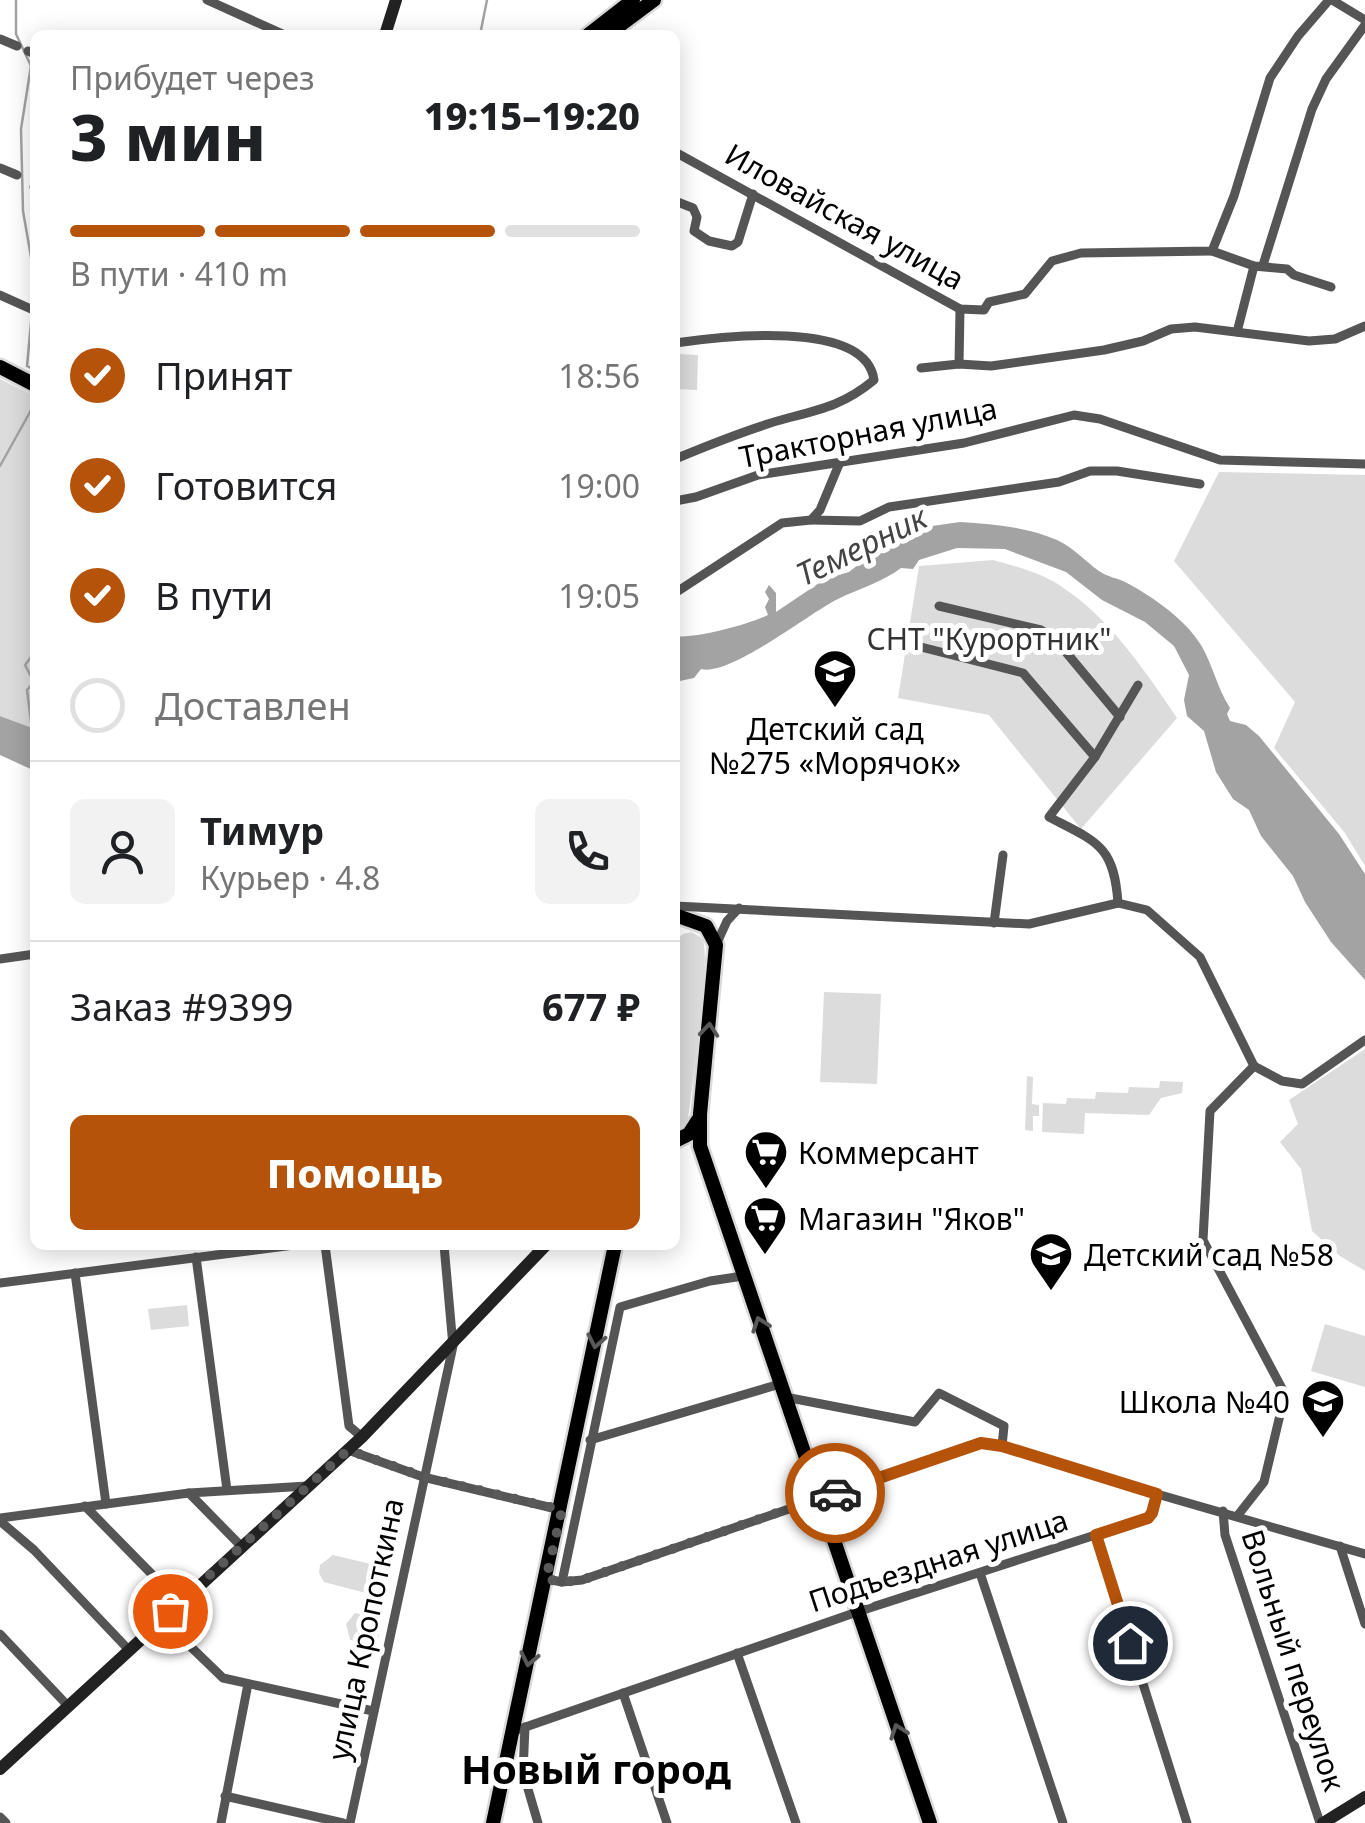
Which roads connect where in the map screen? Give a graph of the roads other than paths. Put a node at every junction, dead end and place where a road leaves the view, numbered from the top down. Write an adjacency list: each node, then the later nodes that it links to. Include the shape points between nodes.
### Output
1 (207, 0): 8 (street)
2 (396, 0): 9 (street)
3 (632, 0): 10 (main road)
4 (654, 0): 11 (main road)
5 (1330, 0): 7 (street); 19 (street, via 1270,78)
6 (1365, 6): 7 (street)
7 (1363, 21): 20 (street, via 1312,109)
8 (274, 30)
9 (387, 30)
10 (594, 30)
11 (613, 30)
12 (0, 39): 13 (street)
13 (16, 46)
14 (680, 155): 17 (street, Иловайская улица)
15 (0, 168): 16 (street)
16 (17, 175)
17 (753, 194): 18 (street, via 732,246 698,237 698,216); 24 (street, Иловайская улица)
18 (680, 204)
19 (1212, 250): 20 (street, Иловайская улица); 24 (street, Иловайская улица, via 1081,252 1052,261 1025,294 989,302 984,310)
20 (1258, 266): 21 (street, Иловайская улица, via 1286,269); 26 (street)
21 (1331, 288)
22 (0, 296): 23 (street)
23 (30, 309)
24 (960, 309): 28 (street)
25 (1365, 326): 26 (street, via 1309,341)
26 (1237, 332): 28 (street, via 1172,329 1104,350 991,366)
27 (680, 343): 32 (street, via 802,334 858,355 874,380 818,412)
28 (959, 364): 30 (street)
29 (0, 366): 31 (main road)
30 (921, 368)
31 (30, 382)
32 (680, 457)
33 (840, 462): 34 (street, Тракторная улица, via 964,443 1074,415 1220,460); 36 (street, Тракторная улица, via 758,475); 37 (street)
34 (1365, 464)
35 (1200, 484): 37 (street, via 1090,471 1060,482 889,508 860,521)
36 (680, 500)
37 (811, 520): 38 (street, via 782,522)
38 (680, 591)
39 (939, 606): 42 (street, via 1041,630)
40 (917, 646): 43 (street, via 1023,673)
41 (1138, 684): 42 (street)
42 (1120, 717): 43 (street)
43 (1095, 757): 45 (street, via 1049,817 1093,840 1110,858)
44 (1004, 855): 51 (street)
45 (1118, 903): 51 (street, via 1029,924); 57 (street, via 1147,910 1200,956)
46 (680, 906): 47 (street)
47 (721, 906): 48 (street); 50 (street)
48 (739, 908): 51 (street); 53 (street)
49 (680, 916): 50 (main road)
50 (694, 919): 52 (main road); 53 (main road, via 711,931)
51 (994, 923)
52 (680, 927)
53 (716, 945): 58 (main road, one-way to 53)
54 (30, 955): 55 (street)
55 (0, 959)
56 (1365, 1040): 57 (street, via 1302,1084)
57 (1254, 1066): 85 (street, via 1210,1111 1203,1240 1286,1394 1264,1482)
58 (700, 1114): 59 (main road); 67 (main road, via 700,1146)
59 (680, 1138)
60 (253, 1250): 65 (street)
61 (327, 1250): 71 (street, via 348,1426)
62 (444, 1250): 69 (street, улица Кропоткина)
63 (541, 1250): 69 (street)
64 (614, 1250): 83 (main road, one-way to 83)
65 (196, 1257): 66 (street); 77 (street)
66 (75, 1273): 68 (street); 81 (street)
67 (742, 1276): 70 (main road, one-way to 67); 72 (street, via 620,1307)
68 (0, 1283)
69 (452, 1346): 71 (street); 75 (street, улица Кропоткина)
70 (782, 1390): 72 (street); 73 (street, via 915,1422 938,1393 1004,1426); 80 (main road)
71 (362, 1436): 74 (street)
72 (590, 1440): 92 (street)
73 (1002, 1446): 79 (street); 80 (street, via 981,1443)
74 (348, 1450): 75 (street); 76 (street)
75 (424, 1477): 83 (street); 103 (street, улица Кропоткина)
76 (307, 1486): 77 (street); 88 (street)
77 (228, 1490): 78 (street)
78 (190, 1493): 81 (street); 88 (street)
79 (1157, 1494): 84 (street); 87 (street, Подъездная улица, via 1148,1518)
80 (819, 1499): 92 (street, via 582,1580); 94 (main road)
81 (106, 1504): 82 (street)
82 (85, 1506): 86 (street); 93 (street)
83 (562, 1510): 92 (main road)
84 (1224, 1511): 85 (street); 119 (street, Вольный переулок, via 1225,1535)
85 (1238, 1515): 89 (street)
86 (0, 1519): 98 (street)
87 (1096, 1535): 91 (street, Подъездная улица); 118 (street)
88 (240, 1545): 93 (street)
89 (1340, 1546): 90 (street); 96 (street)
90 (1365, 1554)
91 (980, 1572): 94 (street, Подъездная улица); 117 (street)
92 (554, 1581): 104 (main road, one-way to 104)
93 (179, 1602): 95 (street)
94 (857, 1612): 99 (street, Подъездная улица); 116 (main road, one-way to 94)
95 (162, 1618): 98 (street); 100 (street, via 224,1678)
96 (1365, 1624)
97 (0, 1634): 102 (street)
98 (128, 1650): 102 (street)
99 (737, 1653): 101 (street, Подъездная улица); 115 (street)
100 (248, 1684): 103 (street); 106 (street)
101 (623, 1693): 104 (street, Подъездная улица); 114 (street)
102 (69, 1707): 105 (street)
103 (373, 1711): 111 (street, улица Кропоткина)
104 (519, 1729): 112 (main road); 113 (street)
105 (0, 1769)
106 (225, 1796): 110 (street); 111 (street)
107 (1365, 1798): 119 (street)
108 (0, 1817): 109 (street)
109 (6, 1823)
110 (220, 1823)
111 (347, 1823)
112 (494, 1823)
113 (538, 1823)
114 (668, 1823)
115 (796, 1823)
116 (930, 1823)
117 (1063, 1823)
118 (1188, 1823)
119 (1321, 1823)

